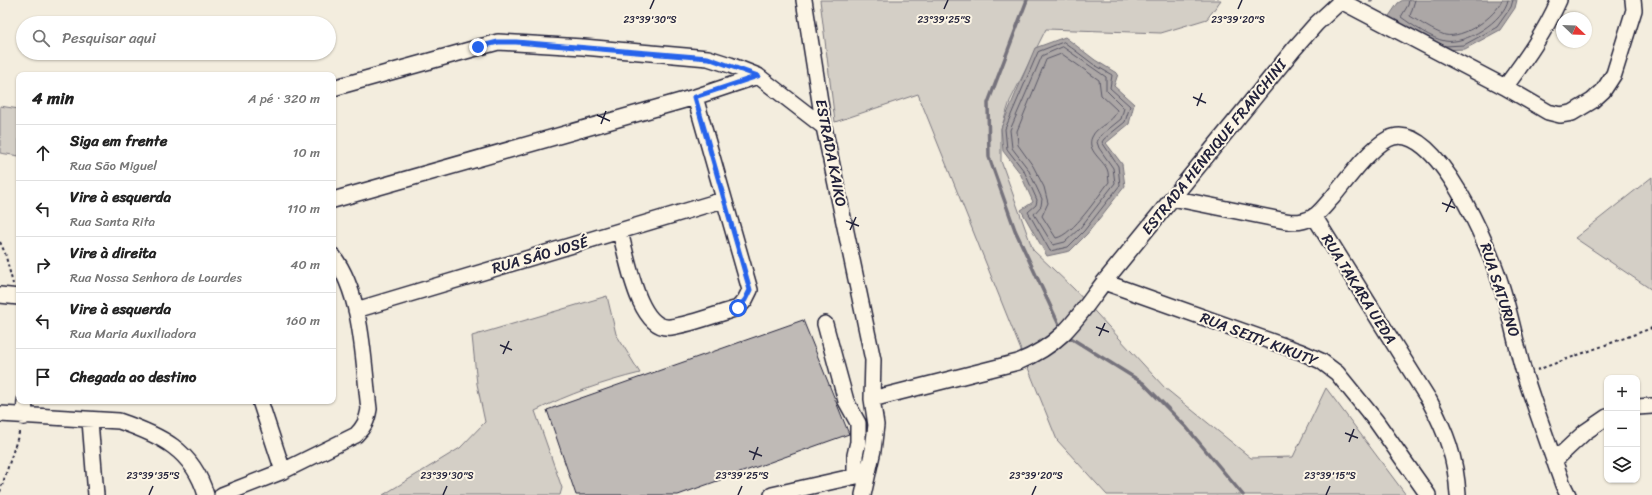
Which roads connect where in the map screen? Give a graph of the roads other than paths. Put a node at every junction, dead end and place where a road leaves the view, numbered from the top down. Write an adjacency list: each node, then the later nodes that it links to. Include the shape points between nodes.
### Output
1 (804, 0): 9 (street, ESTRADA KAIKO)
2 (1559, 0): 7 (street, via 1534,48)
3 (1633, 0): 7 (street, via 1634,10 1614,74 1592,101 1572,113 1560,115 1548,112)
4 (1342, 1): 7 (street); 10 (street, ESTRADA HENRIQUE FRANCHINI, via 1316,24 1294,49)
5 (758, 76): 6 (street, via 708,58 498,42); 8 (street); 9 (street)
6 (336, 87)
7 (1505, 87)
8 (695, 97): 11 (street); 12 (street)
9 (824, 127): 21 (street, ESTRADA KAIKO, via 873,360)
10 (1172, 198): 13 (street, RUA TAKARA UEDA, via 1291,222 1300,222); 16 (street, ESTRADA HENRIQUE FRANCHINI)
11 (336, 199)
12 (723, 200): 14 (street, RUA SÃO JOSÉ); 14 (street, via 750,290 738,308 669,328 657,325 649,319 641,306)
13 (1314, 216): 30 (street, RUA SATURNO, via 1359,165 1383,143 1397,136 1408,136 1420,142 1442,164 1484,240 1502,285 1525,375); 39 (street, RUA TAKARA UEDA, via 1429,400 1445,430 1453,457)
14 (620, 232): 19 (street, RUA SÃO JOSÉ)
15 (336, 260): 19 (street, via 344,272)
16 (1104, 282): 21 (street, ESTRADA HENRIQUE FRANCHINI, via 1069,329 1036,354 1018,362); 38 (street, RUA SEITY KIKUTY, via 1321,361 1337,373 1376,421)
17 (0, 295): 18 (street)
18 (16, 297)
19 (356, 310): 31 (street, via 368,409 367,420 356,436)
20 (825, 324): 32 (street, via 846,401 858,423 858,442 854,455)
21 (872, 400): 32 (street, ESTRADA KAIKO, via 876,425 873,450)
22 (25, 404): 27 (street)
23 (261, 404): 31 (street)
24 (1652, 406): 25 (street)
25 (1640, 408)
26 (0, 414): 27 (street)
27 (24, 417): 29 (street)
28 (1604, 420): 30 (street, via 1584,432)
29 (90, 421): 33 (street); 34 (street, via 119,421 162,439 194,467 201,478)
30 (1554, 461): 40 (street, RUA SATURNO)
31 (283, 471): 35 (street)
32 (861, 475): 36 (street); 37 (street)
33 (96, 495)
34 (206, 495)
35 (222, 495)
36 (772, 495)
37 (863, 495)
38 (1428, 495)
39 (1458, 495)
40 (1568, 495)

